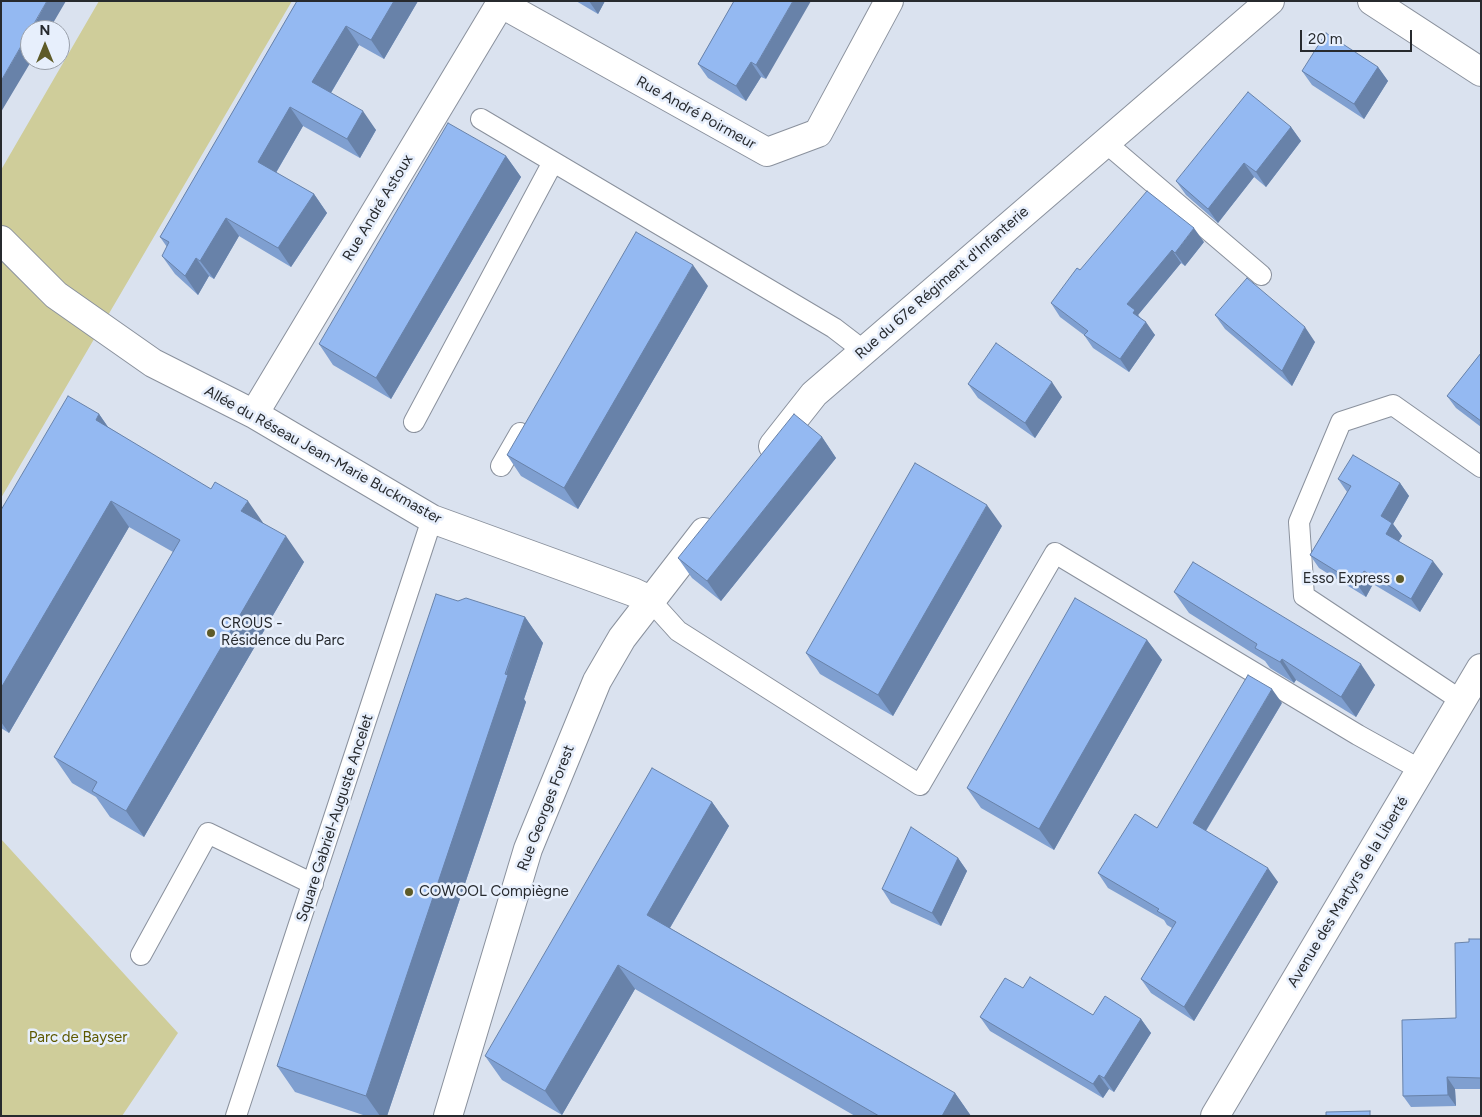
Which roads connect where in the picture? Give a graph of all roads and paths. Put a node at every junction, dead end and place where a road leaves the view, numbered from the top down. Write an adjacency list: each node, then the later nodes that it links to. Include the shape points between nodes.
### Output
1 (889, 1): 4 (street, Rue André Poirmeur, via 818,133 767,152)
2 (1270, 1): 7 (street, Rue du 67e Régiment d'Infanterie)
3 (1372, 1): 5 (street)
4 (501, 2): 12 (street, Rue André Astoux)
5 (1481, 72)
6 (481, 120): 8 (lane)
7 (1106, 143): 10 (lane); 11 (street, Rue du 67e Régiment d'Infanterie)
8 (553, 162): 11 (lane, via 640,225 834,328); 14 (lane)
9 (1, 240): 12 (street, Allée du Réseau Jean-Marie Buckmaster, via 56,295 153,363)
10 (1261, 275)
11 (864, 351): 15 (street, Rue du 67e Régiment d'Infanterie, via 814,394)
12 (254, 414): 19 (street, Allée du Réseau Jean-Marie Buckmaster)
13 (531, 414): 16 (lane)
14 (414, 422)
15 (759, 462)
16 (501, 466)
17 (1481, 467): 22 (lane, via 1393,405 1341,422 1299,522 1304,596)
18 (717, 516): 20 (street)
19 (432, 519): 20 (street, Allée du Réseau Jean-Marie Buckmaster); 24 (lane, Square Gabriel-Auguste Ancelet)
20 (650, 600): 23 (lane, via 678,631 920,785 1055,553); 27 (street, Rue Georges Forest, via 596,681 528,849)
21 (1481, 668): 22 (street, Avenue des Martyrs de la Liberté)
22 (1462, 701): 23 (street, Avenue des Martyrs de la Liberté)
23 (1421, 770): 28 (street, Avenue des Martyrs de la Liberté)
24 (313, 884): 25 (lane, via 208,833); 26 (lane, Square Gabriel-Auguste Ancelet)
25 (141, 955)
26 (236, 1116)
27 (448, 1116)
28 (1215, 1116)

